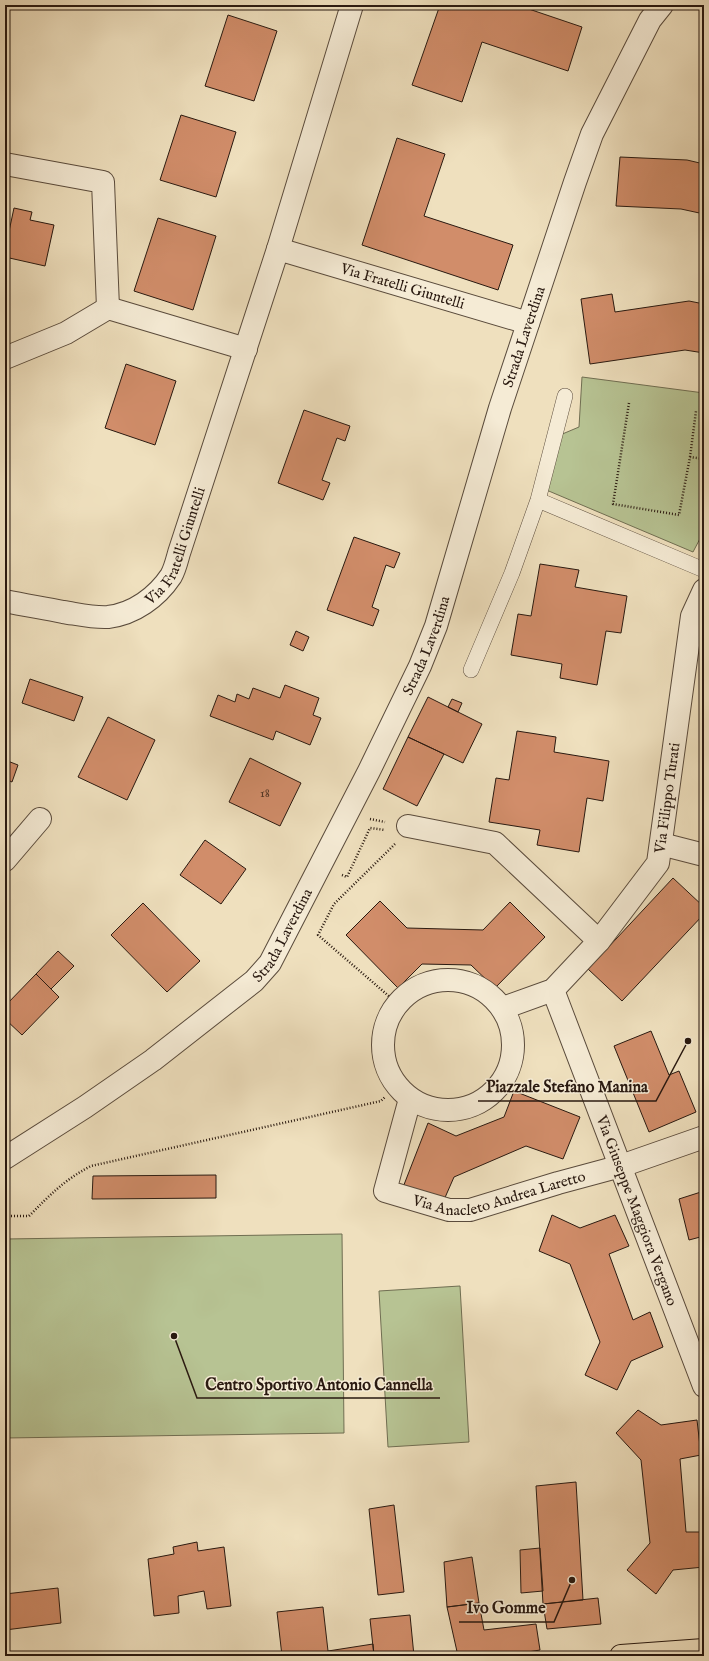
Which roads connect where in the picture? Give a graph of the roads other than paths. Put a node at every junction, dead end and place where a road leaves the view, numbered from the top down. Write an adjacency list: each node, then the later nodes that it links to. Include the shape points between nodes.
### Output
1 (352, 5): 4 (street, Via Fratelli Giuntelli)
2 (662, 5): 6 (street, Strada Laverdina, via 650,20 592,134)
3 (5, 164): 5 (street, via 103,182)
4 (278, 249): 6 (street, Via Fratelli Giuntelli); 7 (street, Via Fratelli Giuntelli)
5 (108, 308): 7 (street); 8 (street, via 66,333)
6 (528, 323): 25 (street, Strada Laverdina, via 500,408 436,626 420,666 366,778 270,963 254,981 153,1060)
7 (246, 349): 13 (street, Via Fratelli Giuntelli, via 172,574 158,592 128,612 109,617 75,614)
8 (5, 358)
9 (565, 396): 10 (lane)
10 (538, 500): 11 (lane); 14 (lane, via 512,573)
11 (704, 570)
12 (703, 596): 17 (street, Via Filippo Turati, via 692,616)
13 (5, 601)
14 (471, 670)
15 (40, 819): 19 (street)
16 (408, 829): 20 (street, via 495,842)
17 (661, 844): 18 (street); 20 (street, Via Filippo Turati, via 658,863)
18 (704, 855)
19 (5, 860)
20 (599, 941): 21 (street, Via Filippo Turati)
21 (553, 990): 22 (street, Via Filippo Turati); 26 (street, Via Giuseppe Maggiora Vergano)
22 (503, 1008): 23 (street, via 511,1026 514,1046 510,1066 501,1084 486,1098 468,1107 448,1110 429,1108); 23 (street, via 480,988 462,980 442,979 424,984 407,994 394,1008 386,1026 383,1045 385,1064 394,1082)
23 (410, 1099): 26 (street, Via Anacleto Andrea Laretto, via 386,1191 449,1210 470,1210)
24 (704, 1137): 26 (street, Via Anacleto Andrea Laretto)
25 (5, 1158)
26 (621, 1166): 27 (street, Via Giuseppe Maggiora Vergano)
27 (704, 1386)
28 (704, 1650): 29 (main road)
29 (627, 1656)

